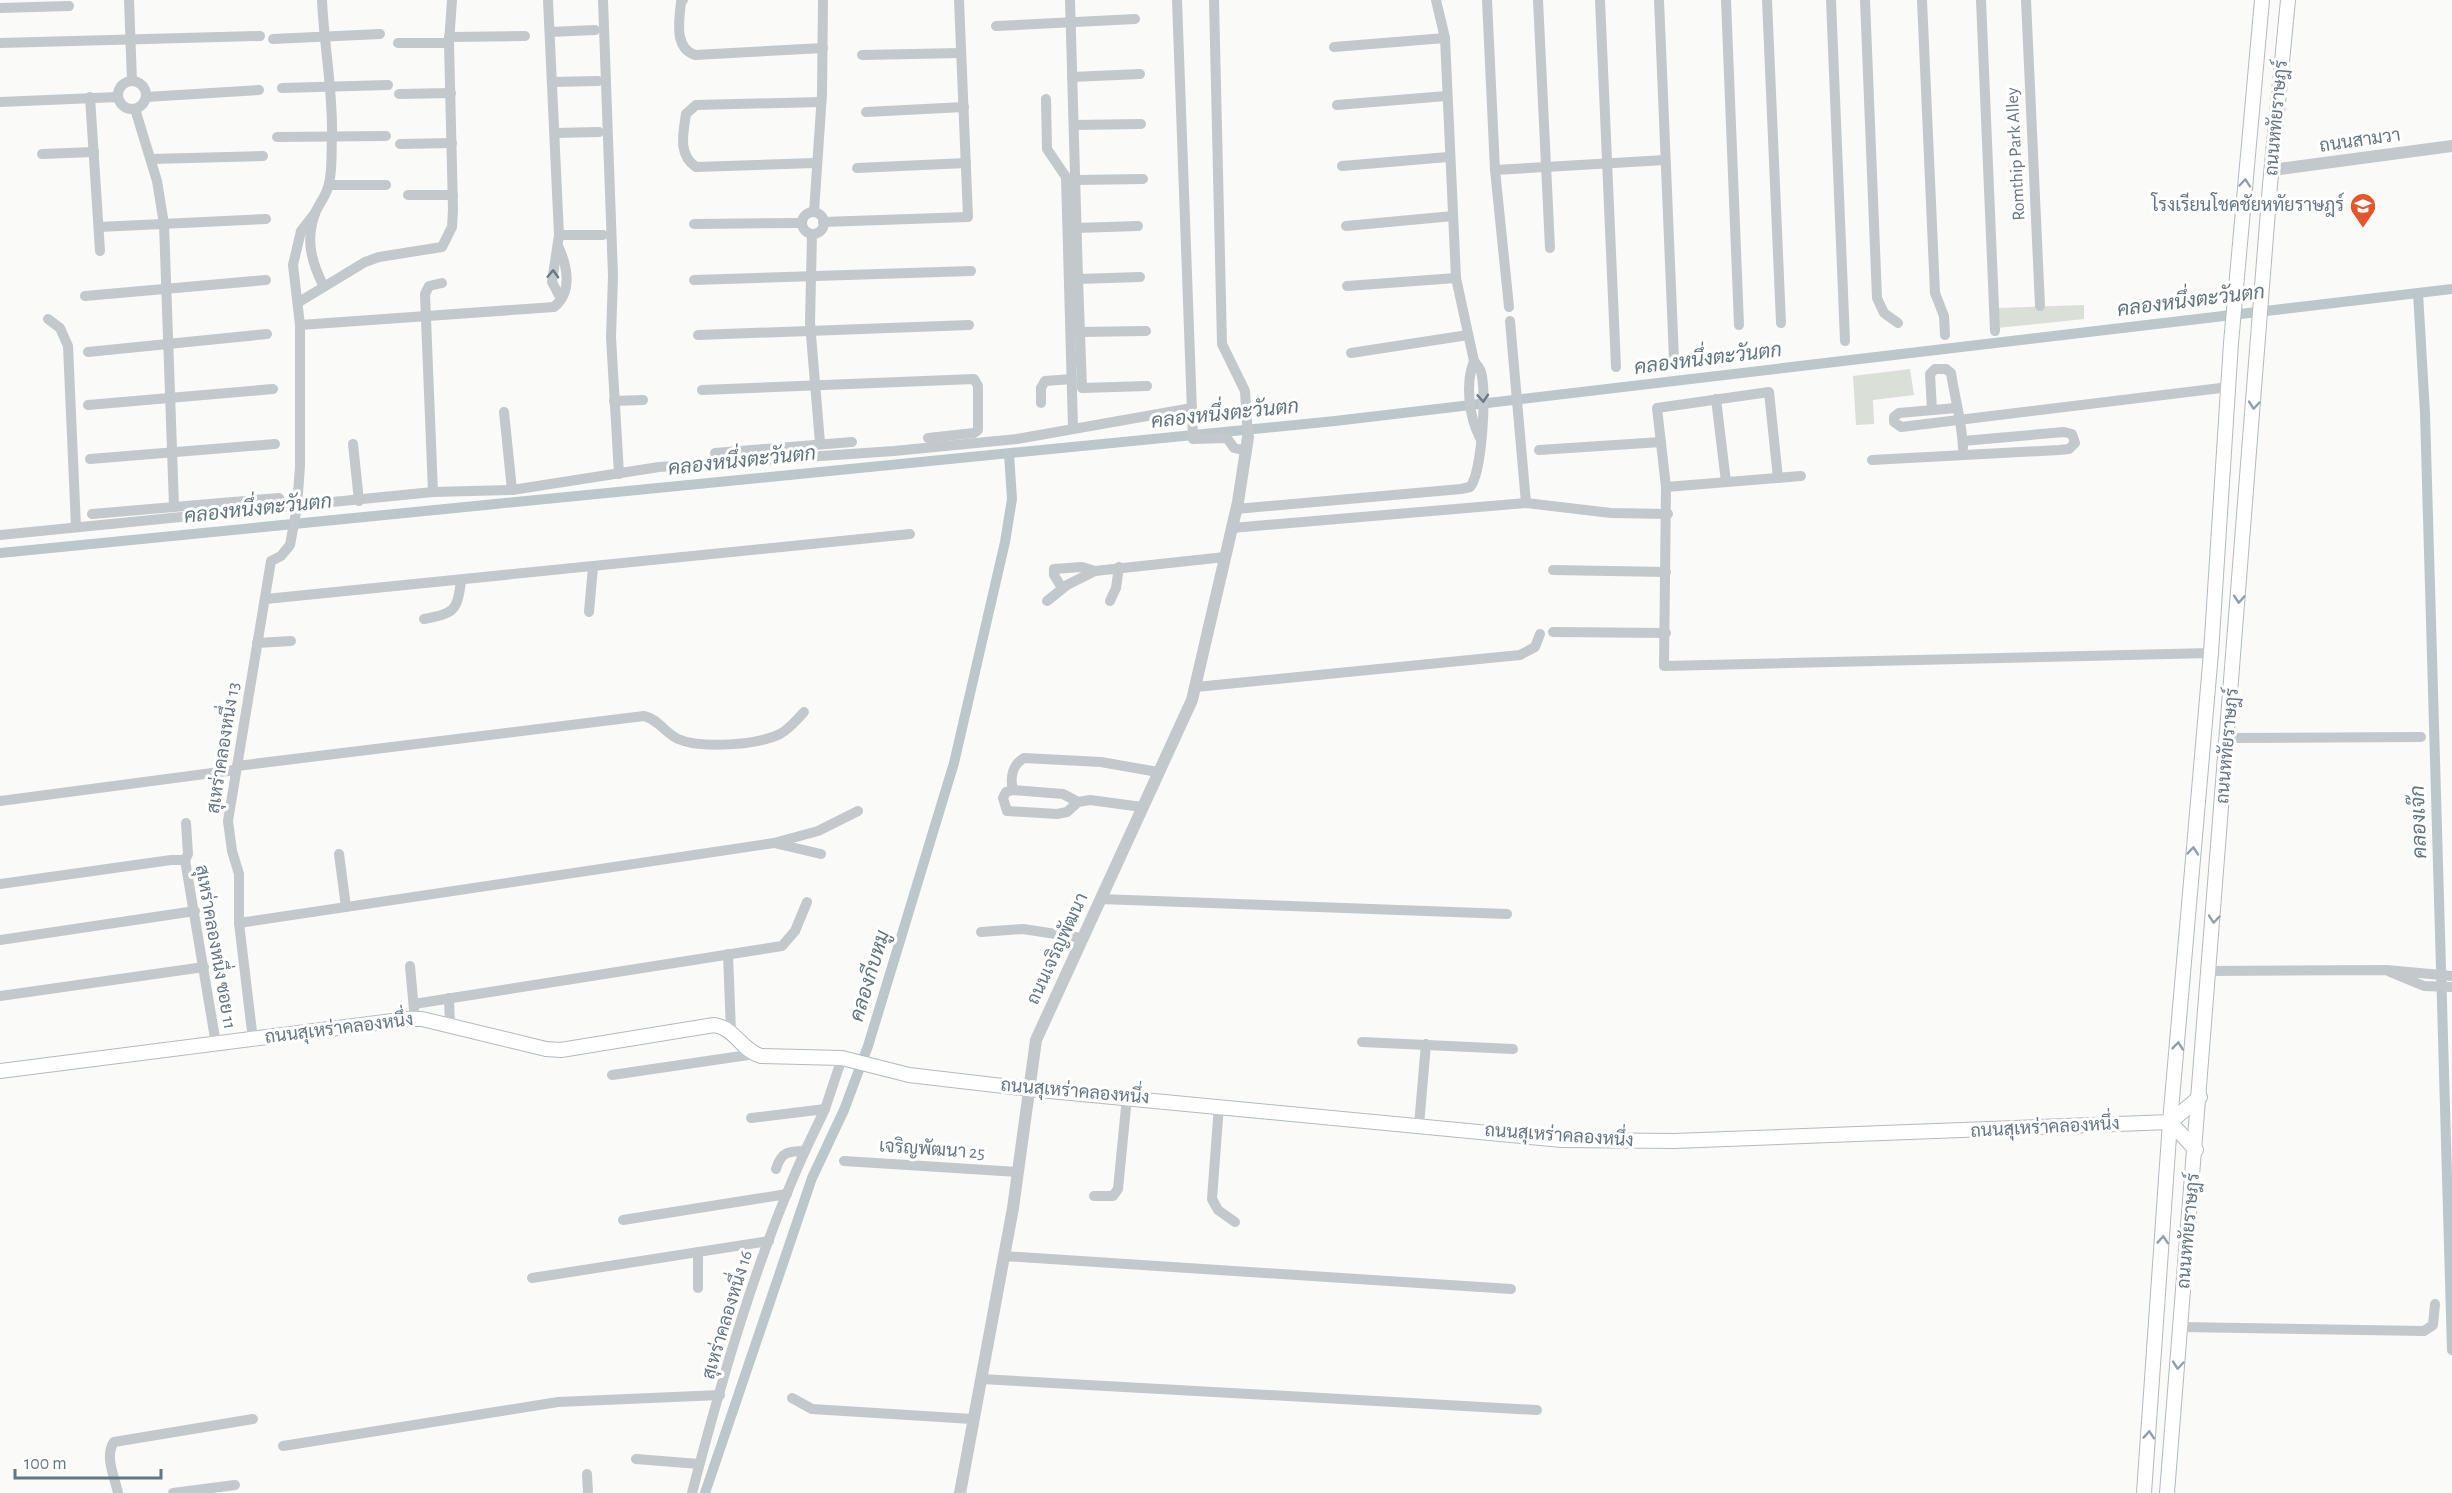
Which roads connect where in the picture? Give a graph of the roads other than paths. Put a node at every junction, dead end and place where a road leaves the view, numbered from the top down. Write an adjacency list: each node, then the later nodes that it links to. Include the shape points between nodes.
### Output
1 (129, 0): 39 (street)
2 (322, 0): 35 (street)
3 (452, 0): 40 (street)
4 (548, 0): 32 (street)
5 (603, 0): 163 (street)
6 (683, 0): 44 (street, via 679,24 686,52 695,55)
7 (823, 0): 44 (street)
8 (959, 0): 45 (street)
9 (1070, 0): 29 (street)
10 (1177, 0): 168 (street)
11 (1214, 0): 172 (street, via 1221,335 1225,355 1242,379)
12 (1436, 0): 37 (street)
13 (1487, 0): 91 (street)
14 (1538, 0): 88 (street)
15 (1599, 0): 85 (street)
16 (1659, 0): 84 (street)
17 (1726, 0): 138 (street)
18 (1767, 0): 134 (street)
19 (1831, 0): 147 (street)
20 (1865, 0): 135 (street, via 1877,298 1884,313)
21 (1922, 0): 146 (street, via 1935,293 1944,316)
22 (1981, 0): 141 (street)
23 (2026, 0): 129 (street, Romthip Park Alley)
24 (2262, 0): 157 (main road, ถนนหทัยราษฎร์, one-way to 24)
25 (2288, 0): 92 (main road, ถนนหทัยราษฎร์)
26 (69, 6): 27 (street)
27 (0, 8)
28 (1135, 19): 29 (street)
29 (1070, 21): 30 (street); 48 (street)
30 (996, 26)
31 (595, 30): 32 (street)
32 (550, 32): 51 (street)
33 (380, 34): 35 (street)
34 (260, 36): 39 (street)
35 (323, 36): 38 (street); 53 (street)
36 (525, 36): 40 (street)
37 (1445, 38): 43 (street); 58 (street)
38 (273, 39)
39 (130, 40): 42 (street); 49 (street)
40 (449, 40): 41 (street); 56 (street)
41 (398, 43)
42 (0, 44)
43 (1334, 47)
44 (823, 48): 64 (street)
45 (961, 52): 46 (street); 66 (street)
46 (862, 55)
47 (1140, 74): 48 (street)
48 (1072, 77): 70 (street)
49 (132, 81): 59 (street, via 121,86); 60 (street, via 143,86)
50 (598, 81): 51 (street)
51 (552, 82): 72 (street)
52 (388, 85): 53 (street)
53 (332, 87): 54 (street); 75 (street)
54 (282, 88)
55 (259, 90): 60 (street)
56 (451, 93): 57 (street); 76 (street)
57 (399, 94)
58 (1446, 96): 65 (street); 82 (street)
59 (118, 97): 61 (street); 67 (street, via 124,107)
60 (146, 97): 67 (street, via 143,105)
61 (90, 98): 63 (street); 79 (street)
62 (1046, 99): 154 (street, via 1047,149 1066,177)
63 (0, 102)
64 (821, 102): 86 (street); 86 (street, via 696,105 686,114 684,132 683,151 687,161 696,167)
65 (1336, 105)
66 (964, 107): 68 (street); 87 (street)
67 (135, 109): 83 (street)
68 (866, 112)
69 (1141, 124): 70 (street)
70 (1074, 125): 94 (street)
71 (599, 132): 72 (street)
72 (555, 133): 112 (street)
73 (386, 136): 75 (street)
74 (277, 137): 75 (street)
75 (332, 137): 96 (street)
76 (452, 143): 77 (street); 98 (street)
77 (400, 144)
78 (2452, 146): 92 (street, ถนนสามวา)
79 (93, 152): 80 (street); 109 (street)
80 (42, 154)
81 (263, 156): 83 (street)
82 (1448, 157): 89 (street); 101 (street)
83 (151, 159): 105 (street)
84 (1665, 160): 85 (street); 151 (street)
85 (1606, 162): 88 (street); 153 (street)
86 (815, 163): 99 (street)
87 (966, 163): 90 (street); 103 (street, via 968,217)
88 (1546, 165): 91 (street); 114 (street)
89 (1342, 166)
90 (857, 168)
91 (1495, 170): 130 (street)
92 (2272, 171): 229 (main road, ถนนหทัยราษฎร์, one-way to 229)
93 (1143, 179): 94 (street)
94 (1076, 180): 110 (street)
95 (386, 185): 96 (street)
96 (329, 186): 100 (street)
97 (408, 195): 98 (street)
98 (453, 195): 124 (street, via 452,227 442,247 379,257)
99 (814, 212): 103 (street); 104 (street, via 807,214)
100 (315, 213): 124 (street, via 310,249); 128 (street, สุเหร่าคลองหนึ่ง 13, via 296,243 293,266)
101 (1453, 216): 108 (street); 119 (street)
102 (266, 219): 105 (street)
103 (823, 222): 111 (street, via 819,231)
104 (802, 223): 106 (street); 111 (street, via 804,230)
105 (164, 224): 109 (street); 126 (street)
106 (694, 224)
107 (1138, 226): 110 (street)
108 (1346, 226)
109 (99, 227): 115 (street)
110 (1076, 228): 120 (street)
111 (812, 234): 118 (street)
112 (559, 235): 113 (street); 131 (street, via 567,276 561,299 554,307)
113 (603, 235)
114 (1550, 248)
115 (100, 251)
116 (971, 271): 118 (street)
117 (1140, 277): 120 (street)
118 (810, 278): 122 (street); 139 (street)
119 (1456, 278): 125 (street); 145 (street)
120 (1078, 279): 142 (street)
121 (266, 280): 126 (street)
122 (694, 280)
123 (442, 283): 131 (street, via 426,290)
124 (323, 285): 128 (street)
125 (1347, 286)
126 (166, 288): 127 (street); 148 (street)
127 (85, 296)
128 (299, 302): 136 (street, สุเหร่าคลองหนึ่ง 13)
129 (2040, 306)
130 (1509, 307)
131 (426, 315): 136 (street); 194 (street)
132 (48, 319): 203 (street, via 60,328 68,346)
133 (1510, 321): 197 (street)
134 (1781, 323)
135 (1898, 323)
136 (300, 325): 199 (street, สุเหร่าคลองหนึ่ง 13)
137 (969, 325): 139 (street)
138 (1739, 325)
139 (810, 330): 144 (street); 155 (street)
140 (1146, 331): 142 (street)
141 (1995, 331)
142 (1080, 332): 156 (street, via 1082,388)
143 (267, 334): 148 (street)
144 (698, 335)
145 (1468, 335): 150 (street); 152 (street)
146 (1945, 335)
147 (1845, 341)
148 (168, 343): 149 (street); 160 (street)
149 (88, 351)
150 (1351, 353)
151 (1674, 359)
152 (1474, 361): 174 (street, one-way to 174, via 1481,372 1485,424); 174 (street, via 1468,373 1473,425)
153 (1616, 367)
154 (1072, 379): 164 (street, via 1045,381); 171 (street)
155 (815, 385): 159 (street); 173 (street, via 974,379 978,386 978,430); 178 (street)
156 (1147, 386)
157 (2229, 387): 170 (street); 225 (main road, ถนนหทัยราษฎร์)
158 (273, 389): 160 (street)
159 (702, 390)
160 (169, 398): 165 (street); 183 (street)
161 (1716, 399): 177 (street, via 1658,408); 190 (street, via 1769,392); 191 (street)
162 (643, 400): 163 (street)
163 (614, 401): 188 (street)
164 (1041, 403)
165 (88, 405)
166 (1956, 408): 167 (street); 167 (street, via 1950,370 1935,369 1929,378); 170 (street)
167 (1932, 410): 170 (street, via 1899,413 1894,417 1895,425)
168 (1192, 411): 171 (street); 182 (street, via 1193,439 1227,438 1234,448)
169 (504, 412): 193 (street)
170 (1962, 420): 175 (street)
171 (1073, 427): 188 (street, via 1017,439 659,467)
172 (1248, 437): 182 (street, ถนนเจริญพัฒนา)
173 (928, 438)
174 (1480, 438): 200 (street, via 1477,475 1470,487)
175 (1963, 441): 185 (street); 185 (street, via 2064,432 2072,434 2076,443 2068,449)
176 (852, 442): 178 (street)
177 (1661, 442): 181 (street); 192 (street)
178 (820, 443): 184 (street)
179 (275, 444): 183 (street)
180 (353, 444): 196 (street)
181 (1539, 450)
182 (1247, 451): 200 (street, ถนนเจริญพัฒนา)
183 (172, 452): 186 (street); 198 (street)
184 (715, 453)
185 (1964, 455): 187 (street)
186 (90, 459)
187 (1872, 460)
188 (619, 474): 193 (street)
189 (1802, 476): 190 (street)
190 (1778, 478): 191 (street)
191 (1726, 482): 192 (street)
192 (1666, 487): 202 (street)
193 (512, 490): 194 (street)
194 (433, 492): 196 (street)
195 (279, 498): 198 (street)
196 (359, 501): 199 (street)
197 (1526, 502): 202 (street, via 1611,513); 204 (street)
198 (174, 506): 201 (street)
199 (297, 509): 203 (street); 215 (street, สุเหร่าคลองหนึ่ง 13, via 287,551 271,561)
200 (1236, 509): 204 (street, ถนนเจริญพัฒนา)
201 (92, 514)
202 (1668, 514): 212 (street)
203 (76, 527): 206 (street)
204 (1232, 528): 207 (street, ถนนเจริญพัฒนา)
205 (910, 534): 208 (street)
206 (0, 535)
207 (1226, 558): 209 (street); 226 (street, ถนนเจริญพัฒนา)
208 (593, 567): 213 (street); 218 (street)
209 (1119, 567): 211 (street); 217 (street)
210 (1553, 570): 212 (street)
211 (1095, 571): 214 (street); 214 (street, via 1082,567 1054,569)
212 (1666, 573): 221 (street)
213 (461, 581): 215 (street); 219 (street, via 453,611)
214 (1062, 588): 216 (street)
215 (266, 599): 224 (street, สุเหร่าคลองหนึ่ง 13)
216 (1047, 601)
217 (1110, 601)
218 (589, 612)
219 (424, 619)
220 (1553, 632): 221 (street)
221 (1666, 633): 225 (street, via 1664,666)
222 (1540, 634): 226 (street, via 1535,647 1520,655)
223 (291, 641): 224 (street)
224 (257, 643): 230 (street, สุเหร่าคลองหนึ่ง 13)
225 (2211, 653): 280 (main road, ถนนหทัยราษฎร์, one-way to 225)
226 (1196, 687): 231 (street, ถนนเจริญพัฒนา, via 1180,731)
227 (804, 712): 230 (street, via 783,733 740,743 691,744 644,716)
228 (2421, 737): 229 (street)
229 (2229, 738): 256 (main road, ถนนหทัยราษฎร์, one-way to 256)
230 (236, 768): 233 (street); 248 (street, สุเหร่าคลองหนึ่ง 13, via 228,820 239,874)
231 (1158, 772): 232 (street, via 1101,762 1024,759 1012,775); 235 (street, ถนนเจริญพัฒนา)
232 (1012, 790): 234 (street, via 1063,794); 234 (street, via 1003,794 1007,811 1057,814 1067,812)
233 (0, 801)
234 (1078, 802): 235 (street, via 1105,801)
235 (1142, 807): 243 (street, ถนนเจริญพัฒนา)
236 (858, 811): 238 (street, via 818,831)
237 (186, 823): 241 (street)
238 (774, 843): 240 (street); 245 (street)
239 (339, 854): 245 (street)
240 (820, 854)
241 (185, 860): 242 (street, สุเหร่าคลองหนึ่ง ซอย 11); 246 (street, สุเหร่าคลองหนึ่ง ซอย 11)
242 (0, 884)
243 (1100, 899): 247 (street); 250 (street, ถนนเจริญพัฒนา)
244 (807, 902): 252 (street, via 795,932 782,946)
245 (346, 907): 248 (street)
246 (195, 911): 251 (street); 254 (street, สุเหร่าคลองหนึ่ง ซอย 11)
247 (1507, 914)
248 (239, 923): 265 (street, สุเหร่าคลองหนึ่ง 13)
249 (981, 932): 250 (street, via 1023,929)
250 (1082, 938): 274 (street, ถนนเจริญพัฒนา, via 1036,1040)
251 (0, 940)
252 (728, 954): 260 (street); 264 (street)
253 (410, 966): 261 (street)
254 (204, 967): 259 (street); 267 (street, สุเหร่าคลองหนึ่ง ซอย 11)
255 (2387, 970): 256 (street); 257 (street); 258 (street, via 2424,986)
256 (2210, 971): 276 (main road, ถนนหทัยราษฎร์)
257 (2452, 976)
258 (2452, 987)
259 (0, 996)
260 (449, 998): 261 (street); 263 (street)
261 (414, 1004): 262 (street)
262 (415, 1018): 263 (main road, ถนนสุเหร่าคลองหนึ่ง); 265 (main road, ถนนสุเหร่าคลองหนึ่ง)
263 (450, 1026): 264 (main road, ถนนสุเหร่าคลองหนึ่ง, via 533,1048 561,1050 714,1025)
264 (731, 1032): 270 (main road)
265 (253, 1040): 267 (main road, ถนนสุเหร่าคลองหนึ่ง)
266 (1362, 1042): 268 (street)
267 (216, 1044): 272 (main road, ถนนสุเหร่าคลองหนึ่ง)
268 (1426, 1044): 269 (street); 281 (street)
269 (1513, 1049)
270 (755, 1054): 271 (main road, ถนนสุเหร่าคลองหนึ่ง); 273 (street)
271 (843, 1059): 274 (main road, ถนนสุเหร่าคลองหนึ่ง, via 883,1070); 278 (street, สุเหร่าคลองหนึ่ง 16)
272 (0, 1071)
273 (612, 1075)
274 (1029, 1089): 275 (main road, ถนนสุเหร่าคลองหนึ่ง); 286 (street, ถนนเจริญพัฒนา)
275 (1126, 1097): 277 (main road, ถนนสุเหร่าคลองหนึ่ง); 288 (street, via 1118,1189 1113,1196)
276 (2200, 1097): 280 (main road); 282 (main road, ถนนหทัยราษฎร์)
277 (1219, 1105): 281 (main road, ถนนสุเหร่าคลองหนึ่ง); 290 (street, via 1212,1199 1214,1206)
278 (825, 1109): 279 (street); 283 (street, สุเหร่าคลองหนึ่ง 16)
279 (751, 1118)
280 (2170, 1122): 281 (main road, ถนนสุเหร่าคลองหนึ่ง, via 1674,1142 1562,1140); 282 (main road); 315 (main road, ถนนหทัยราษฎร์, one-way to 280)
281 (1419, 1125)
282 (2196, 1150): 298 (main road, ถนนหทัยราษฎร์)
283 (805, 1151): 285 (street, via 786,1152); 287 (street, สุเหร่าคลองหนึ่ง 16)
284 (844, 1161): 286 (street, เจริญพัฒนา 25)
285 (776, 1169)
286 (1018, 1172): 293 (street, ถนนเจริญพัฒนา)
287 (786, 1194): 289 (street); 291 (street, สุเหร่าคลองหนึ่ง 16)
288 (1094, 1196)
289 (622, 1220)
290 (1235, 1222)
291 (769, 1241): 292 (street); 300 (street, สุเหร่าคลองหนึ่ง 16)
292 (698, 1252): 294 (street); 295 (street)
293 (1004, 1256): 296 (street); 299 (street, ถนนเจริญพัฒนา)
294 (532, 1278)
295 (698, 1288)
296 (1511, 1289)
297 (2435, 1304): 298 (street, via 2433,1325 2424,1330)
298 (2181, 1328): 316 (main road, ถนนหทัยราษฎร์, one-way to 316)
299 (981, 1379): 302 (street); 304 (street, ถนนเจริญพัฒนา)
300 (720, 1395): 305 (street, via 558,1402); 307 (street, สุเหร่าคลองหนึ่ง 16)
301 (792, 1398): 304 (street, via 812,1409)
302 (1537, 1410)
303 (253, 1419): 310 (street, via 114,1442 109,1451)
304 (972, 1419): 314 (street, ถนนเจริญพัฒนา)
305 (283, 1446)
306 (636, 1459): 307 (street)
307 (699, 1464): 313 (street, สุเหร่าคลองหนึ่ง 16)
308 (587, 1474): 312 (street)
309 (235, 1485): 311 (street)
310 (118, 1493)
311 (173, 1493)
312 (588, 1493)
313 (692, 1493)
314 (960, 1493)
315 (2144, 1493)
316 (2168, 1493)

